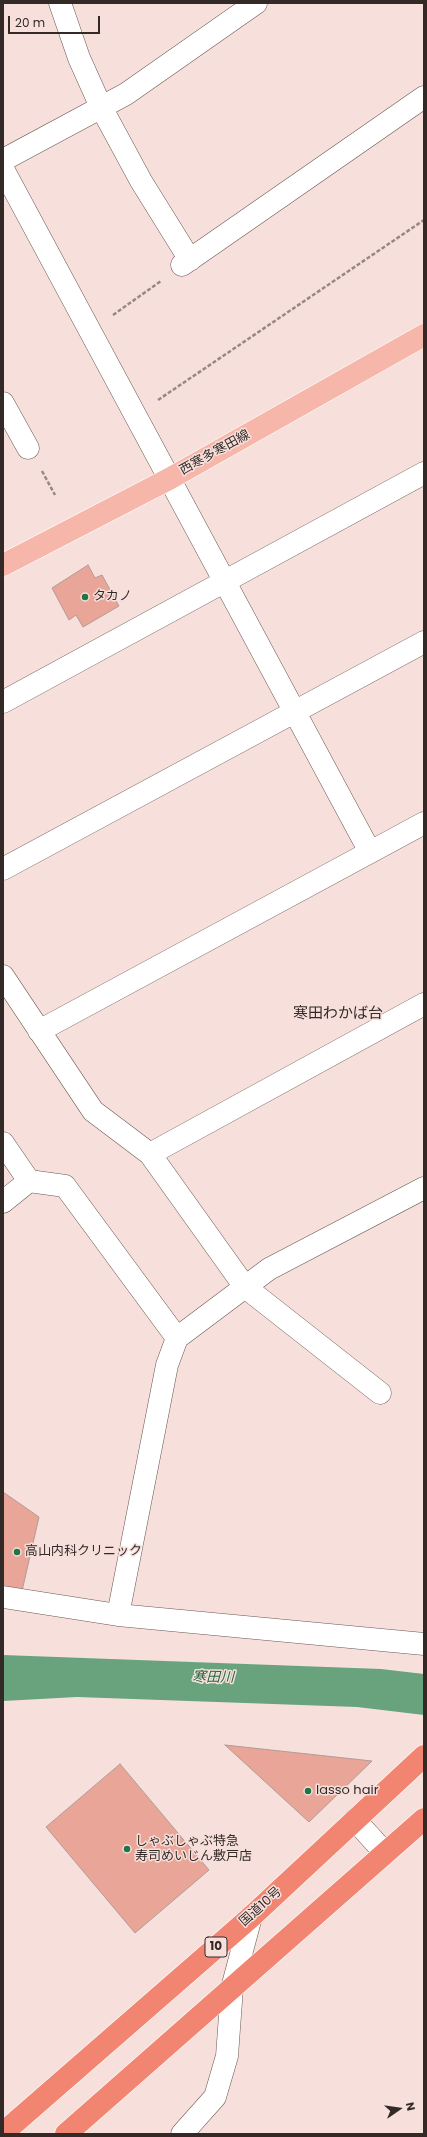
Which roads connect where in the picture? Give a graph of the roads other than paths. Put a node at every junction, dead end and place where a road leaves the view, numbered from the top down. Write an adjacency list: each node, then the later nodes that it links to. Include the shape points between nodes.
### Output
1 (60, 3): 4 (street, via 79,58)
2 (256, 3): 4 (street, via 126,94)
3 (424, 97): 4 (street, via 186,263)
4 (101, 107): 5 (street)
5 (3, 160)
6 (3, 170): 11 (street)
7 (424, 336): 11 (main road, 西寒多寒田線)
8 (3, 403): 9 (street)
9 (28, 448)
10 (424, 473): 13 (street)
11 (169, 479): 12 (main road, 西寒多寒田線); 13 (street)
12 (3, 565)
13 (225, 582): 15 (street); 16 (street)
14 (424, 642): 16 (street)
15 (3, 702)
16 (295, 712): 18 (street); 19 (street)
17 (424, 823): 18 (street)
18 (370, 852): 22 (street)
19 (3, 869)
20 (3, 976): 22 (street)
21 (424, 1004): 24 (street)
22 (39, 1031): 24 (street, via 93,1111)
23 (3, 1143): 25 (street)
24 (150, 1154): 28 (street)
25 (29, 1181): 27 (street); 29 (street, via 65,1186)
26 (424, 1188): 28 (street, via 269,1269)
27 (3, 1202)
28 (245, 1287): 29 (street); 30 (street)
29 (177, 1338): 32 (street, via 167,1365)
30 (380, 1393)
31 (3, 1597): 32 (street)
32 (118, 1615): 33 (street)
33 (424, 1644)
34 (424, 1756): 36 (highway, 国道10号 / 10)
35 (424, 1818): 37 (highway)
36 (355, 1820): 37 (street); 38 (highway, 国道10号 / 10)
37 (385, 1853): 39 (highway)
38 (251, 1917): 39 (street); 40 (highway, 国道10号 / 10)
39 (232, 1988): 41 (highway); 42 (street, via 227,2056 215,2097)
40 (3, 2133)
41 (66, 2134)
42 (182, 2134)

